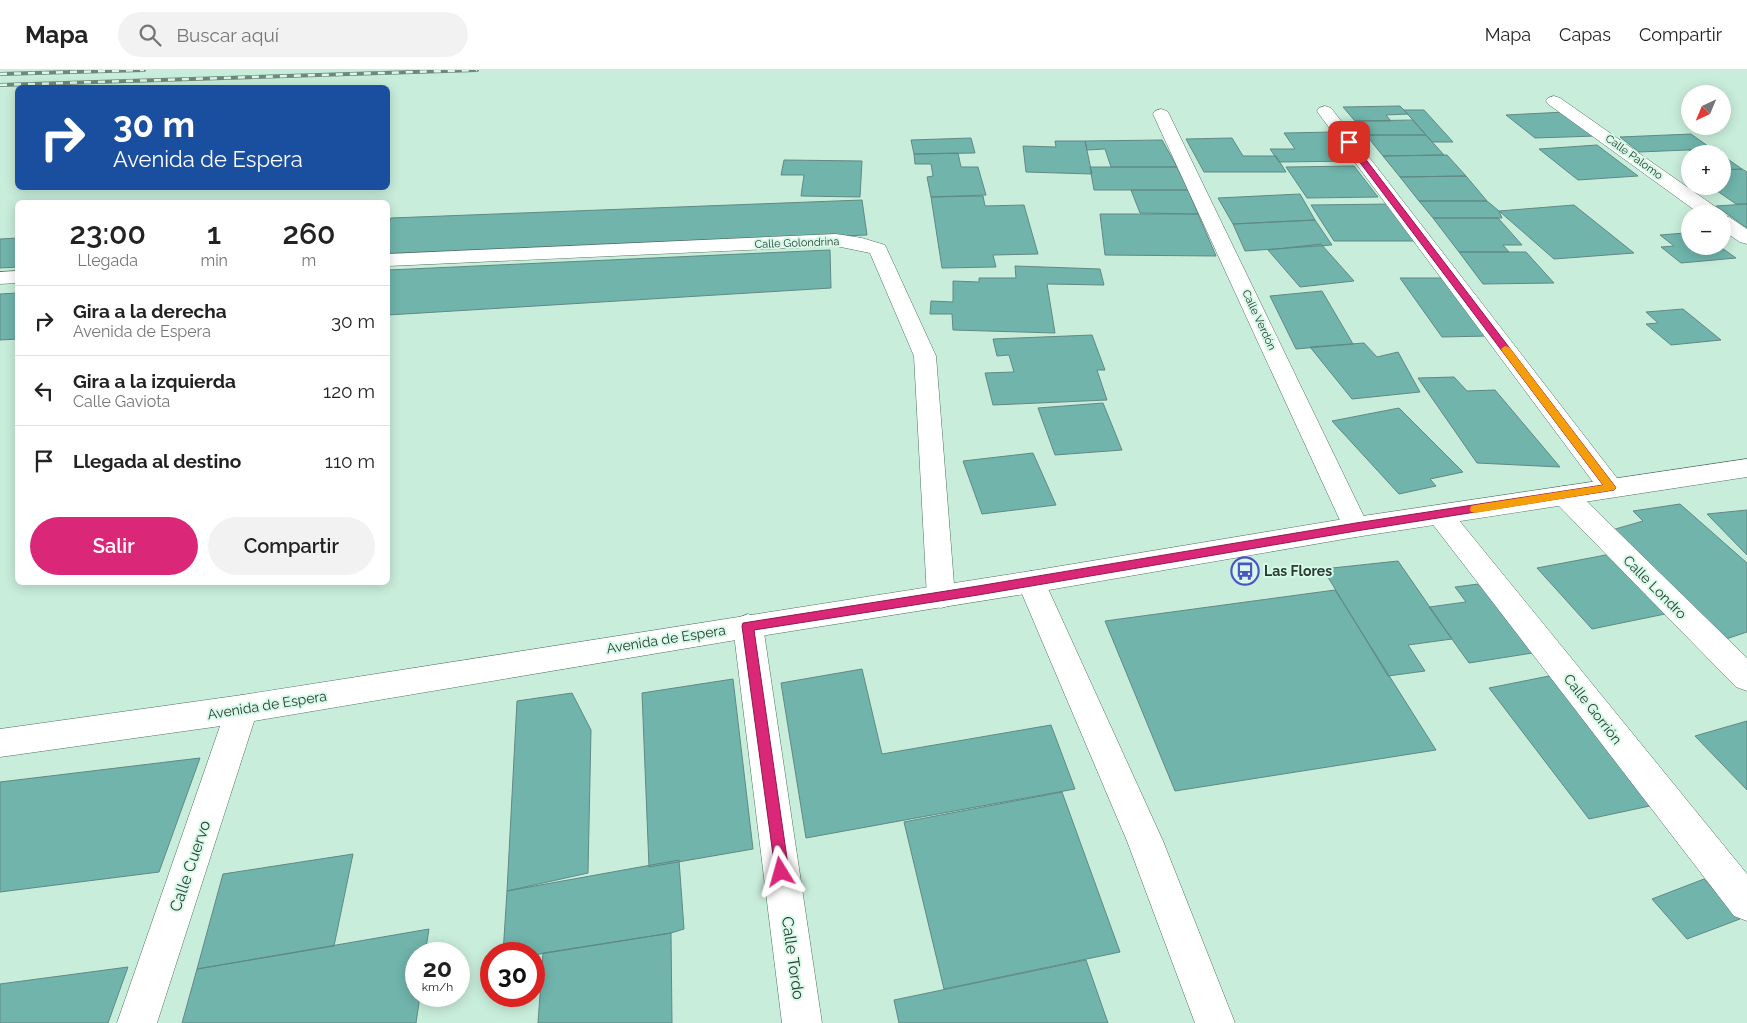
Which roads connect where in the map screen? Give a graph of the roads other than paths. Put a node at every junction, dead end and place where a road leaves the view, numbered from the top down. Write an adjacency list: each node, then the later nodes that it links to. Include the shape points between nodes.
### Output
1 (1554, 101): 4 (street, Calle Palomo)
2 (1325, 111): 11 (street)
3 (1162, 114): 14 (street, Calle Verdón)
4 (1700, 205)
5 (1731, 227): 6 (street)
6 (1747, 238)
7 (390, 260): 16 (street, Calle Golondrina, via 836,240 878,249 925,356)
8 (0, 278): 9 (street)
9 (15, 278)
10 (1747, 468): 11 (street, Avenida de Espera)
11 (1611, 488): 12 (street, Avenida de Espera)
12 (1564, 495): 13 (street, Avenida de Espera); 18 (street, Calle Londro)
13 (1440, 515): 14 (street, Avenida de Espera); 21 (street, Calle Gorrión)
14 (1356, 527): 15 (street, Avenida de Espera)
15 (1031, 582): 16 (street, Avenida de Espera); 24 (street, via 1144,841)
16 (941, 596): 17 (street, Avenida de Espera)
17 (748, 626): 19 (street, Avenida de Espera); 23 (street, Calle Tordo)
18 (1747, 678)
19 (242, 709): 20 (street, Avenida de Espera); 22 (street, Calle Cuervo)
20 (0, 743)
21 (1747, 903)
22 (137, 1023)
23 (802, 1023)
24 (1215, 1023)

